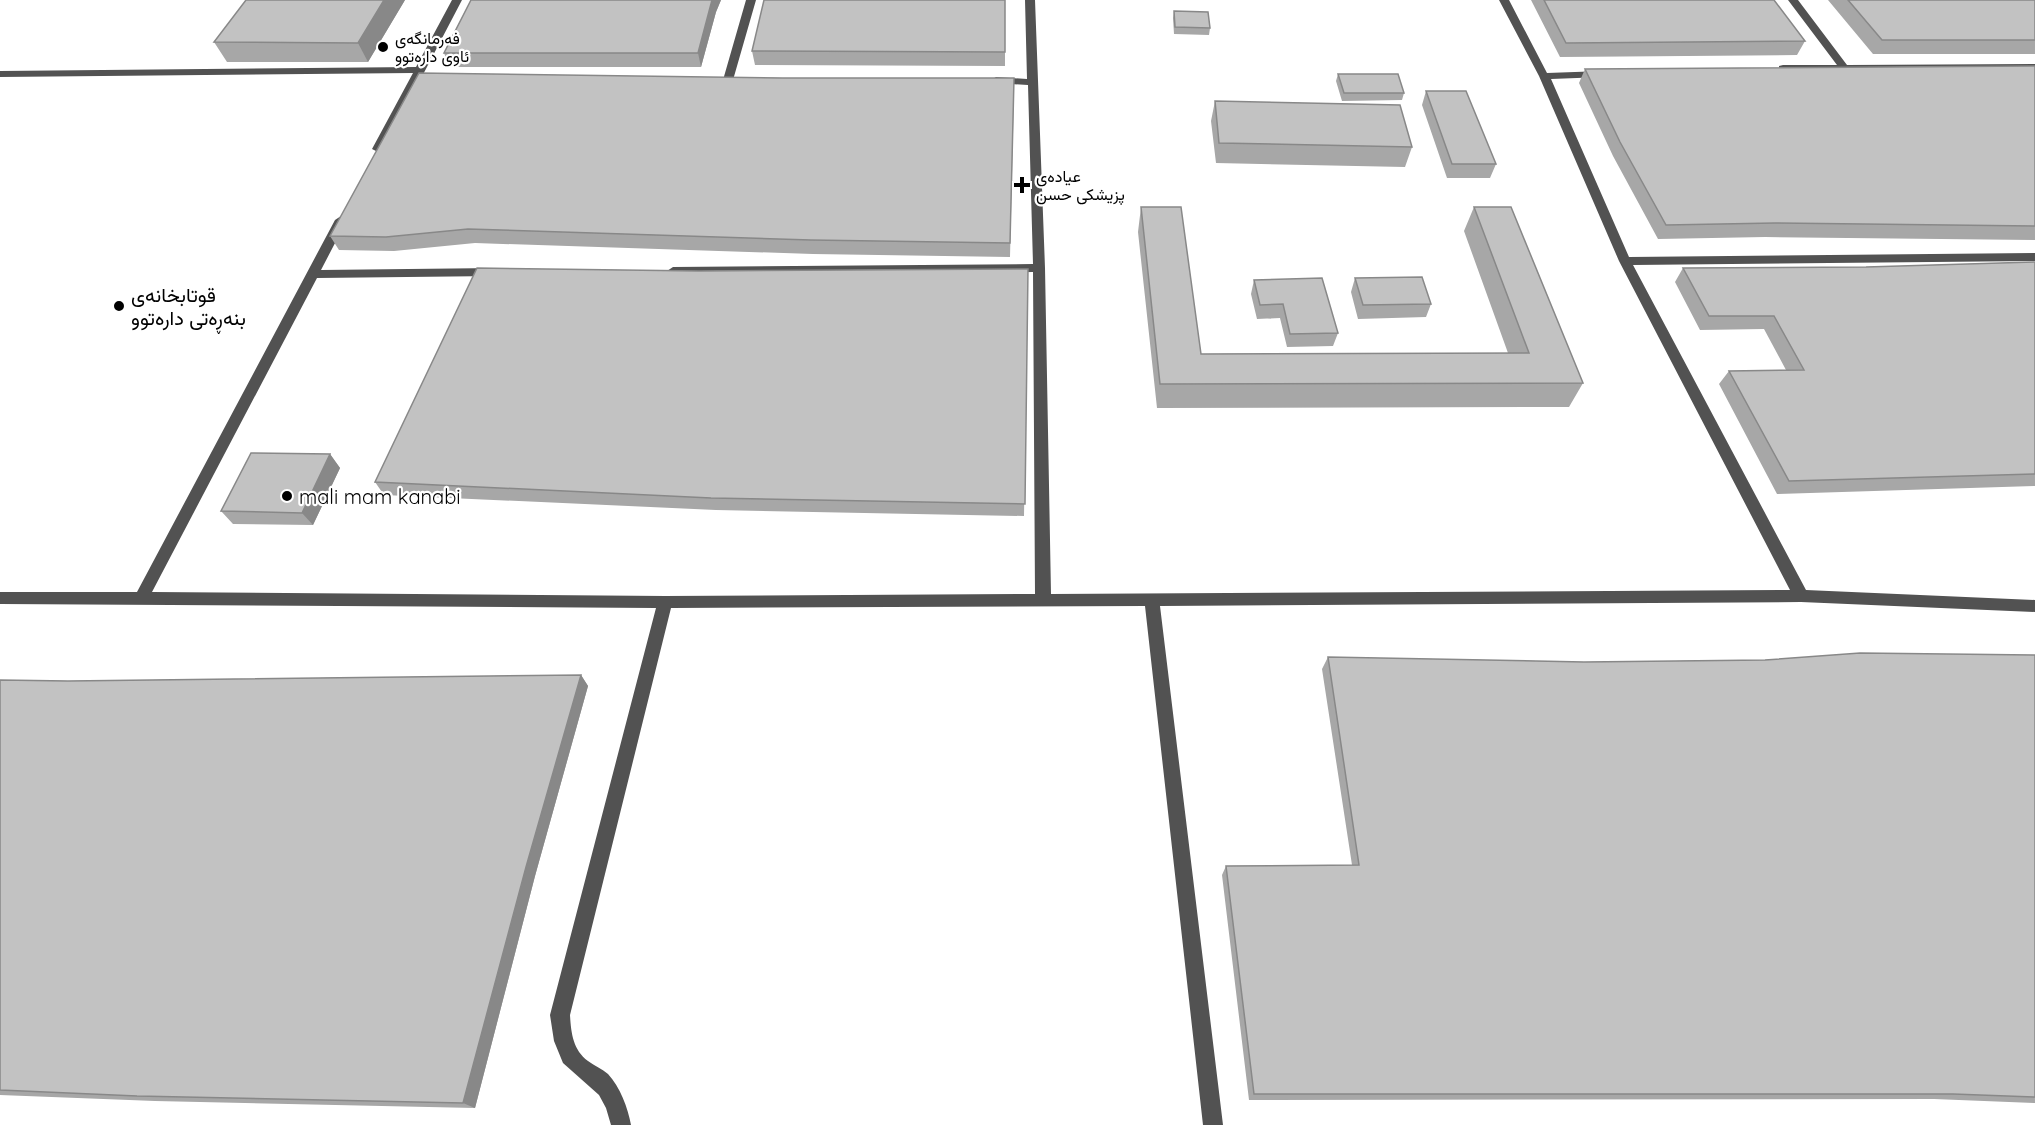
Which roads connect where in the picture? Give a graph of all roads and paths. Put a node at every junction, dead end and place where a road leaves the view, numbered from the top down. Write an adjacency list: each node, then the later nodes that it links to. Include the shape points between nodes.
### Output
1 (457, 0): 12 (street)
2 (751, 0): 13 (street)
3 (1030, 0): 15 (street)
4 (1504, 0): 11 (street)
5 (1794, 0): 6 (street)
6 (1843, 66): 7 (street); 8 (street)
7 (2035, 67)
8 (1771, 69)
9 (0, 74): 12 (street)
10 (1616, 74): 11 (street)
11 (1544, 76): 19 (street)
12 (420, 77): 16 (street)
13 (728, 80)
14 (981, 80): 15 (street)
15 (1032, 82): 20 (street)
16 (371, 162)
17 (345, 213): 23 (street)
18 (2035, 257): 19 (street)
19 (1625, 261): 24 (street)
20 (1039, 268): 21 (street); 28 (street)
21 (656, 271)
22 (514, 272): 23 (street)
23 (313, 274): 25 (street)
24 (1801, 596): 27 (street); 30 (street)
25 (142, 597): 26 (street); 29 (street)
26 (0, 598)
27 (1152, 599): 28 (street); 32 (street)
28 (1043, 600): 29 (street)
29 (665, 602): 31 (street, via 560,1015 562,1037 570,1057 599,1080 612,1098)
30 (2035, 606)
31 (621, 1125)
32 (1213, 1125)

